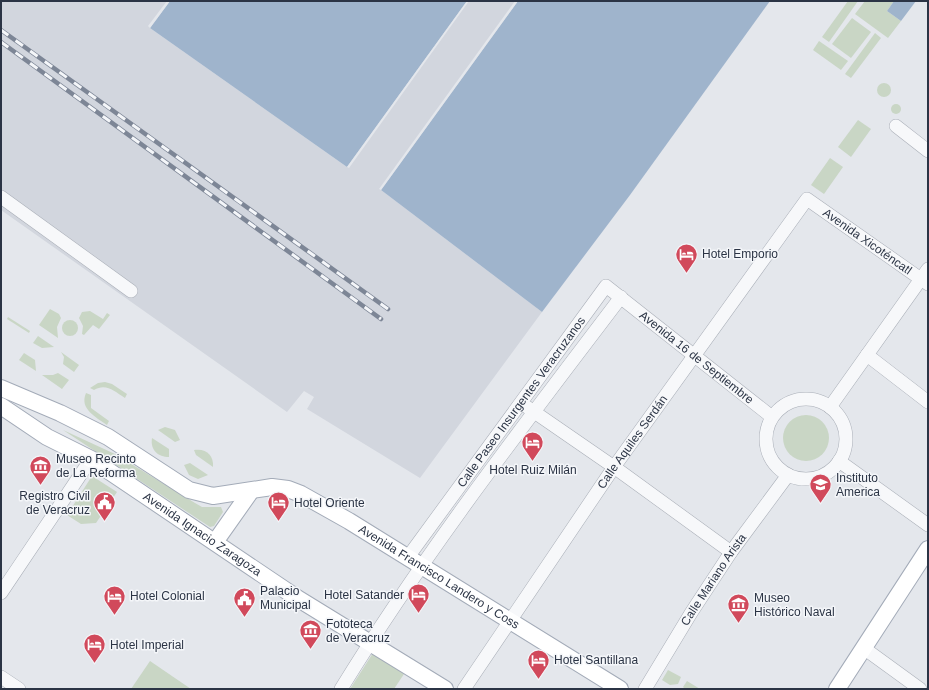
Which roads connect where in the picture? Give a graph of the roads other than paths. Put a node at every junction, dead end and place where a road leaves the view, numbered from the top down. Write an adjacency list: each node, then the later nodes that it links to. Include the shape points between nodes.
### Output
1 (896, 126): 2 (street)
2 (928, 151)
3 (1, 197): 7 (street)
4 (808, 199): 5 (street, Avenida Xicoténcatl); 9 (street, Calle Aquiles Serdán)
5 (926, 278): 10 (street)
6 (606, 286): 8 (street, Avenida 16 de Septiembre); 13 (street, Calle Paseo Insurgentes Veracruzanos)
7 (131, 291)
8 (621, 297): 9 (street, Avenida 16 de Septiembre); 18 (street, Calle Paseo Insurgentes Veracruzanos)
9 (694, 354): 19 (street, Avenida 16 de Septiembre); 24 (street, Calle Aquiles Serdán)
10 (867, 355): 14 (street); 17 (street)
11 (1, 377): 16 (main road)
12 (1, 388): 16 (main road)
13 (521, 402): 18 (street); 27 (street, Calle Paseo Insurgentes Veracruzanos)
14 (928, 402)
15 (1, 406): 21 (main road, Avenida Ignacio Zaragoza)
16 (42, 406): 26 (main road, Avenida Francisco Landero y Coss, via 108,437 189,490 213,496)
17 (830, 407): 19 (street, via 813,400 795,401 786,404); 23 (street, via 841,420 845,432 845,445)
18 (534, 412): 24 (street); 29 (street, Calle Paseo Insurgentes Veracruzanos)
19 (772, 417): 25 (street, via 766,435 769,454 780,470)
20 (1, 420): 21 (main road)
21 (47, 437): 22 (main road, Avenida Ignacio Zaragoza)
22 (91, 459): 30 (main road, Avenida Ignacio Zaragoza); 35 (street)
23 (839, 461): 25 (street, via 829,471 816,477 797,478); 28 (street)
24 (614, 467): 32 (street); 36 (street, Calle Aquiles Serdán)
25 (788, 475): 32 (street, Calle Mariano Arista)
26 (251, 491): 30 (main road); 33 (main road, Avenida Francisco Landero y Coss, via 272,487 301,494)
27 (437, 517): 29 (street); 33 (street, Calle Paseo Insurgentes Veracruzanos)
28 (928, 525)
29 (450, 527): 34 (street, Calle Paseo Insurgentes Veracruzanos)
30 (215, 542): 37 (main road, Avenida Ignacio Zaragoza)
31 (928, 549): 38 (main road)
32 (730, 552): 45 (street, Calle Mariano Arista)
33 (408, 557): 34 (main road, Avenida Francisco Landero y Coss)
34 (423, 566): 36 (main road, Avenida Francisco Landero y Coss); 37 (street, Calle Paseo Insurgentes Veracruzanos)
35 (1, 593)
36 (509, 620): 43 (street, Calle Aquiles Serdán); 44 (main road, Avenida Francisco Landero y Coss)
37 (369, 643): 41 (street, Calle Paseo Insurgentes Veracruzanos); 42 (main road, Avenida Ignacio Zaragoza)
38 (865, 649): 46 (main road); 47 (street)
39 (1, 677): 40 (street)
40 (19, 689)
41 (341, 689)
42 (445, 689)
43 (464, 689)
44 (620, 689)
45 (645, 689)
46 (837, 689)
47 (920, 689)

